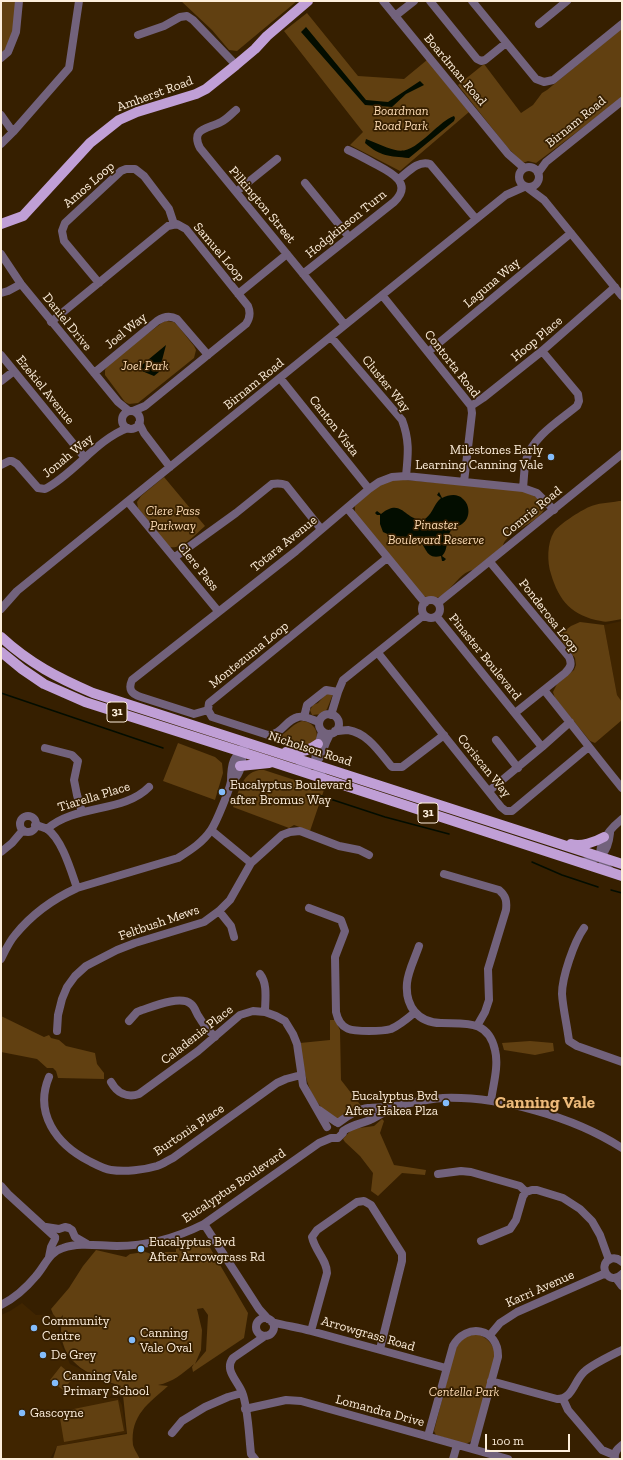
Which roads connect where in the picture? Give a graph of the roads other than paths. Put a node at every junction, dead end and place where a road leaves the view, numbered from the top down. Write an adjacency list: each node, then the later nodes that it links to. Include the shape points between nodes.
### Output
1 (19, 1): 14 (street, via 16,32 8,52)
2 (79, 1): 19 (street, via 69,68)
3 (308, 1): 15 (main road, Amherst Road, via 267,36 253,44)
4 (383, 1): 9 (street, Boardman Road)
5 (414, 1): 9 (street)
6 (430, 1): 13 (street, via 477,59 485,60)
7 (472, 1): 13 (street)
8 (567, 1): 10 (street)
9 (395, 16): 22 (street, Boardman Road)
10 (539, 24)
11 (622, 24): 13 (street, via 553,80 544,82 536,79)
12 (138, 35): 15 (street, via 188,16)
13 (506, 42)
14 (1, 58)
15 (234, 63): 35 (main road, Amherst Road, via 192,90 119,113 100,128 28,205 16,214); 37 (main road, Amherst Road, via 222,77 196,94 118,120 90,143 23,216)
16 (622, 101): 24 (street, Birnam Road)
17 (236, 110): 32 (street, Pilkington Street, via 223,121 200,131 197,136 200,148)
18 (1, 115): 19 (street)
19 (13, 132): 20 (street)
20 (1, 144)
21 (348, 150): 28 (street, Hodgkinson Turn)
22 (508, 154): 25 (street, Boardman Road); 27 (street, Boardman Road)
23 (277, 159): 32 (street)
24 (546, 162): 25 (street, Birnam Road); 26 (street, Birnam Road)
25 (527, 167): 26 (street, Boardman Road, via 537,170); 27 (street, via 520,171)
26 (538, 173): 30 (street, Boardman Road)
27 (518, 177): 31 (street, Boardman Road, via 519,182); 33 (street, Birnam Road)
28 (399, 179): 36 (street, via 420,163 430,164); 40 (street, Hodgkinson Turn, via 401,187 398,198)
29 (305, 183): 40 (street)
30 (537, 183): 31 (street); 34 (street, Boardman Road)
31 (526, 187): 33 (street, Birnam Road); 34 (street, Boardman Road)
32 (236, 192): 42 (street, Pilkington Street)
33 (506, 195): 36 (street, Birnam Road)
34 (544, 200): 39 (street, Boardman Road)
35 (1, 219)
36 (476, 219): 49 (street, Birnam Road)
37 (1, 224)
38 (174, 224): 44 (street, Samuel Loop, via 164,229); 44 (street, Amos Loop, via 169,209 144,176 135,169 121,171 69,218 63,228 64,241); 48 (street, Samuel Loop, via 186,229)
39 (571, 233): 46 (street, Boardman Road); 55 (street, Laguna Way)
40 (349, 237): 43 (street, Hodgkinson Turn)
41 (1, 254): 45 (street, Daniel Drive)
42 (287, 254): 43 (street, Pilkington Street); 48 (street)
43 (303, 274): 52 (street, Pilkington Street)
44 (99, 283): 51 (street, Samuel Loop)
45 (21, 284): 47 (street); 51 (street, Daniel Drive)
46 (615, 287): 50 (street, Boardman Road); 54 (street, Hoop Place)
47 (1, 293)
48 (238, 294): 57 (street, Samuel Loop, via 248,306 249,319)
49 (382, 295): 52 (street, Birnam Road); 55 (street, Contorta Road)
50 (622, 296)
51 (51, 322): 59 (street, Daniel Drive)
52 (345, 324): 53 (street, Birnam Road)
53 (331, 337): 60 (street, Birnam Road); 73 (street, Cluster Way, via 402,420 409,447)
54 (542, 351): 64 (street, Hoop Place); 75 (street, via 578,394 579,401 577,406 539,437 531,448 526,460)
55 (428, 352): 64 (street, Contorta Road)
56 (1, 355): 58 (street, Ezekiel Avenue)
57 (208, 355): 59 (street, Joel Way, via 177,319 165,316); 63 (street, Samuel Loop)
58 (14, 371): 61 (street); 70 (street, Ezekiel Avenue)
59 (94, 373): 62 (street, Daniel Drive)
60 (280, 378): 72 (street, Birnam Road); 76 (street, Canton Vista)
61 (1, 381)
62 (118, 402): 65 (street, Daniel Drive); 66 (street, Daniel Drive)
63 (145, 406): 65 (street, Samuel Loop); 67 (street, Samuel Loop)
64 (471, 406): 74 (street, Contorta Road)
65 (131, 411): 66 (street, via 126,412); 67 (street, Daniel Drive, via 136,412)
66 (122, 419): 67 (street, Daniel Drive, via 125,426); 68 (street, Jonah Way)
67 (135, 424): 68 (street, Jonah Way); 72 (street, Daniel Drive)
68 (113, 434): 70 (street, Jonah Way)
69 (622, 454): 79 (street, Comrie Road)
70 (85, 458): 71 (street, Jonah Way, via 45,489 38,488 15,462 9,461)
71 (1, 465)
72 (170, 467): 77 (street, Birnam Road)
73 (406, 476): 74 (street, Totara Avenue); 76 (street, Totara Avenue, via 392,476)
74 (464, 482): 75 (street, Totara Avenue)
75 (522, 488): 79 (street, Totara Avenue, via 537,493)
76 (368, 489): 78 (street, Totara Avenue)
77 (128, 502): 81 (street, Clere Pass); 84 (street, Birnam Road)
78 (347, 508): 80 (street, Totara Avenue); 82 (street)
79 (554, 510): 83 (street, Comrie Road)
80 (321, 529): 81 (street, via 286,485 272,484); 89 (street, Totara Avenue)
81 (175, 557): 89 (street, Clere Pass)
82 (388, 558): 86 (street); 99 (street, Montezuma Loop, via 213,700)
83 (490, 562): 87 (street, Comrie Road); 97 (street, Ponderosa Loop, via 569,657 570,667)
84 (17, 591): 85 (street, Birnam Road); 88 (street, Birnam Road)
85 (1, 600)
86 (425, 603): 87 (street, via 433,600); 90 (street, via 422,607)
87 (438, 603): 91 (street, via 441,609)
88 (1, 609)
89 (218, 612): 99 (street, Totara Avenue, via 132,680 130,685 136,696 194,714)
90 (424, 615): 91 (street, via 430,618); 95 (street)
91 (437, 617): 100 (street, Pinaster Boulevard)
92 (1, 637): 107 (main road, Nicholson Road / 31, via 25,657 63,680 93,693)
93 (1, 647): 96 (street, via 15,658)
94 (1, 652): 96 (main road, Nicholson Road / 31)
95 (378, 653): 98 (street, via 343,680); 106 (street, Coriscan Way)
96 (22, 669): 114 (main road, Nicholson Road / 31, via 44,684 80,700)
97 (544, 690): 100 (street, Ponderosa Loop); 104 (street)
98 (338, 692): 101 (street); 102 (street, via 326,690 307,705)
99 (208, 710): 102 (street, via 212,717 268,735 278,733 293,719)
100 (515, 713): 112 (street, Pinaster Boulevard)
101 (331, 715): 103 (street, via 325,716); 105 (street, via 335,717)
102 (304, 717): 103 (street)
103 (319, 722): 105 (street, via 319,726)
104 (570, 722): 112 (street); 113 (street)
105 (331, 730): 106 (street, via 348,730 370,740 392,767 402,767); 109 (street); 116 (street, via 321,758)
106 (444, 735): 124 (street, Coriscan Way)
107 (230, 736): 110 (main road, Nicholson Road / 31); 114 (street, via 238,743)
108 (496, 740): 118 (street)
109 (318, 744): 110 (main road, via 300,752); 116 (street, via 314,756)
110 (263, 747): 114 (street, via 250,748); 116 (main road, Nicholson Road / 31)
111 (45, 748): 125 (street, via 72,755 78,761 74,780)
112 (542, 748): 118 (street)
113 (589, 748): 123 (street); 124 (street, Coriscan Way, via 512,811 506,811)
114 (242, 752): 115 (main road, Nicholson Road / 31); 117 (street, via 243,761); 121 (street, via 234,759)
115 (273, 762): 117 (main road); 119 (main road, Nicholson Road / 31)
116 (315, 764): 119 (street); 120 (street, via 320,775); 131 (main road, Nicholson Road / 31)
117 (240, 766): 121 (street, via 236,778)
118 (518, 768): 124 (street)
119 (294, 770): 120 (main road, Nicholson Road / 31)
120 (326, 780): 136 (main road, Nicholson Road / 31)
121 (231, 782): 130 (street)
122 (149, 787): 125 (street, Tiarella Place, via 133,799)
123 (622, 788)
124 (489, 791)
125 (82, 812): 128 (street, Tiarella Place, via 55,822)
126 (622, 819): 132 (street)
127 (35, 825): 128 (street); 129 (street, via 29,831); 129 (street, via 33,818 26,816 20,823)
128 (47, 829): 141 (street, via 61,847)
129 (23, 830): 133 (street)
130 (211, 830): 137 (street); 141 (street, via 191,850 178,858)
131 (517, 830): 132 (main road, via 534,830 577,846); 135 (main road, Nicholson Road / 31)
132 (607, 835): 135 (street, via 610,838 605,853)
133 (1, 852)
134 (369, 855): 137 (street, Feltbush Mews, via 304,832 293,831 282,835)
135 (600, 857): 136 (street); 138 (main road, Nicholson Road / 31); 140 (street, via 608,869)
136 (579, 862): 140 (main road, Nicholson Road / 31)
137 (251, 863): 143 (street, Feltbush Mews, via 230,900)
138 (622, 864)
139 (444, 874): 152 (street, via 498,890 504,894 507,903 488,969 489,1000)
140 (618, 875)
141 (77, 888): 147 (street, via 40,910 14,936)
142 (309, 908): 150 (street, via 341,920 345,931 336,957 336,1012 342,1025 355,1031 379,1032 402,1024)
143 (219, 911): 145 (street, via 231,926); 153 (street, Feltbush Mews, via 204,922 134,943 86,966 67,987 58,1015)
144 (584, 928): 155 (street, via 578,937 564,978 562,993 569,1041)
145 (234, 937)
146 (419, 946): 150 (street, via 407,981 406,994)
147 (1, 959)
148 (260, 974): 149 (street, via 265,986)
149 (265, 1012): 154 (street, Caladenia Place, via 253,1011 240,1015); 156 (street, Caladenia Place, via 284,1021 293,1034 297,1044)
150 (414, 1014): 152 (street, via 426,1021 462,1022)
151 (129, 1021): 154 (street, via 142,1010 183,1000 193,1006 200,1020)
152 (478, 1026): 159 (street, via 488,1035 496,1056)
153 (57, 1031)
154 (215, 1037): 158 (street, Caladenia Place, via 139,1094 132,1096 121,1093)
155 (622, 1062)
156 (301, 1075): 157 (street, Burtonia Place, via 277,1084 173,1158 157,1166 111,1170 78,1155 64,1145 55,1133 45,1112 44,1098); 161 (street, Caladenia Place, via 303,1085)
157 (50, 1077)
158 (111, 1082)
159 (491, 1101): 160 (street, Eucalyptus Boulevard, via 441,1098); 165 (street, Eucalyptus Boulevard, via 579,1125)
160 (394, 1107): 162 (street, Eucalyptus Boulevard, via 362,1109); 163 (street, Eucalyptus Boulevard, via 360,1124 353,1124)
161 (317, 1108): 162 (street, Caladenia Place); 164 (street, Caladenia Place)
162 (337, 1122): 163 (street, via 342,1125); 164 (street, Eucalyptus Boulevard, via 332,1123)
163 (343, 1131): 164 (street, Eucalyptus Boulevard, via 338,1138)
164 (328, 1132): 169 (street, Eucalyptus Boulevard, via 319,1142)
165 (622, 1148)
166 (438, 1174): 168 (street, via 471,1172 520,1186)
167 (1, 1186): 170 (street, Eucalyptus Boulevard, via 22,1208)
168 (526, 1192): 174 (street, via 510,1229); 178 (street, via 537,1190 563,1198 580,1209 592,1221)
169 (204, 1224): 175 (street, Eucalyptus Boulevard, via 185,1234 145,1244); 184 (street, Arrowgrass Road)
170 (46, 1227): 171 (street, Eucalyptus Boulevard); 173 (street, Eucalyptus Boulevard)
171 (59, 1229): 172 (street, Eucalyptus Boulevard, via 69,1228); 173 (street)
172 (75, 1237): 175 (street, Eucalyptus Boulevard); 176 (street, via 73,1243)
173 (55, 1238): 176 (street, Eucalyptus Boulevard, via 59,1246); 177 (street)
174 (481, 1241)
175 (87, 1244): 176 (street, Eucalyptus Boulevard)
176 (67, 1246): 177 (street, via 56,1250)
177 (49, 1257): 183 (street, via 28,1285)
178 (610, 1260): 179 (street, via 616,1258); 180 (street, via 604,1267)
179 (622, 1262)
180 (606, 1274): 181 (street, via 610,1277); 191 (street, Karri Avenue, via 517,1312 500,1323)
181 (619, 1276): 182 (street)
182 (622, 1286)
183 (1, 1305)
184 (259, 1310): 185 (street); 186 (street, Arrowgrass Road)
185 (258, 1320): 186 (street); 188 (street)
186 (270, 1320): 187 (street, Arrowgrass Road); 190 (street, via 274,1325)
187 (283, 1326): 189 (street, Arrowgrass Road); 190 (street)
188 (256, 1330): 192 (street); 193 (street)
189 (311, 1330): 194 (street, Arrowgrass Road); 194 (street, via 327,1269 314,1246 312,1237 317,1230 345,1210 357,1202 364,1201 371,1205 402,1254)
190 (273, 1331): 192 (street)
191 (490, 1335): 196 (street, via 473,1331 460,1337 453,1346); 197 (street, via 498,1352)
192 (265, 1336): 193 (street)
193 (254, 1343): 198 (street, via 230,1362 230,1369)
194 (380, 1349): 196 (street, Arrowgrass Road)
195 (622, 1350): 199 (street, via 584,1372 568,1396)
196 (446, 1368): 202 (street)
197 (491, 1381): 199 (street); 205 (street)
198 (242, 1392): 200 (street); 201 (street, via 205,1407 182,1421)
199 (563, 1399): 206 (street, via 568,1410 602,1450)
200 (245, 1409): 202 (street, Lomandra Drive, via 286,1400 301,1401); 207 (street, via 251,1454)
201 (172, 1433)
202 (428, 1436): 203 (street, Lomandra Drive)
203 (457, 1445): 205 (street, Lomandra Drive); 208 (street)
204 (622, 1445): 206 (street, via 616,1450)
205 (473, 1449): 209 (street, Lomandra Drive)
206 (615, 1457)
207 (255, 1459)
208 (453, 1459)
209 (508, 1459)

